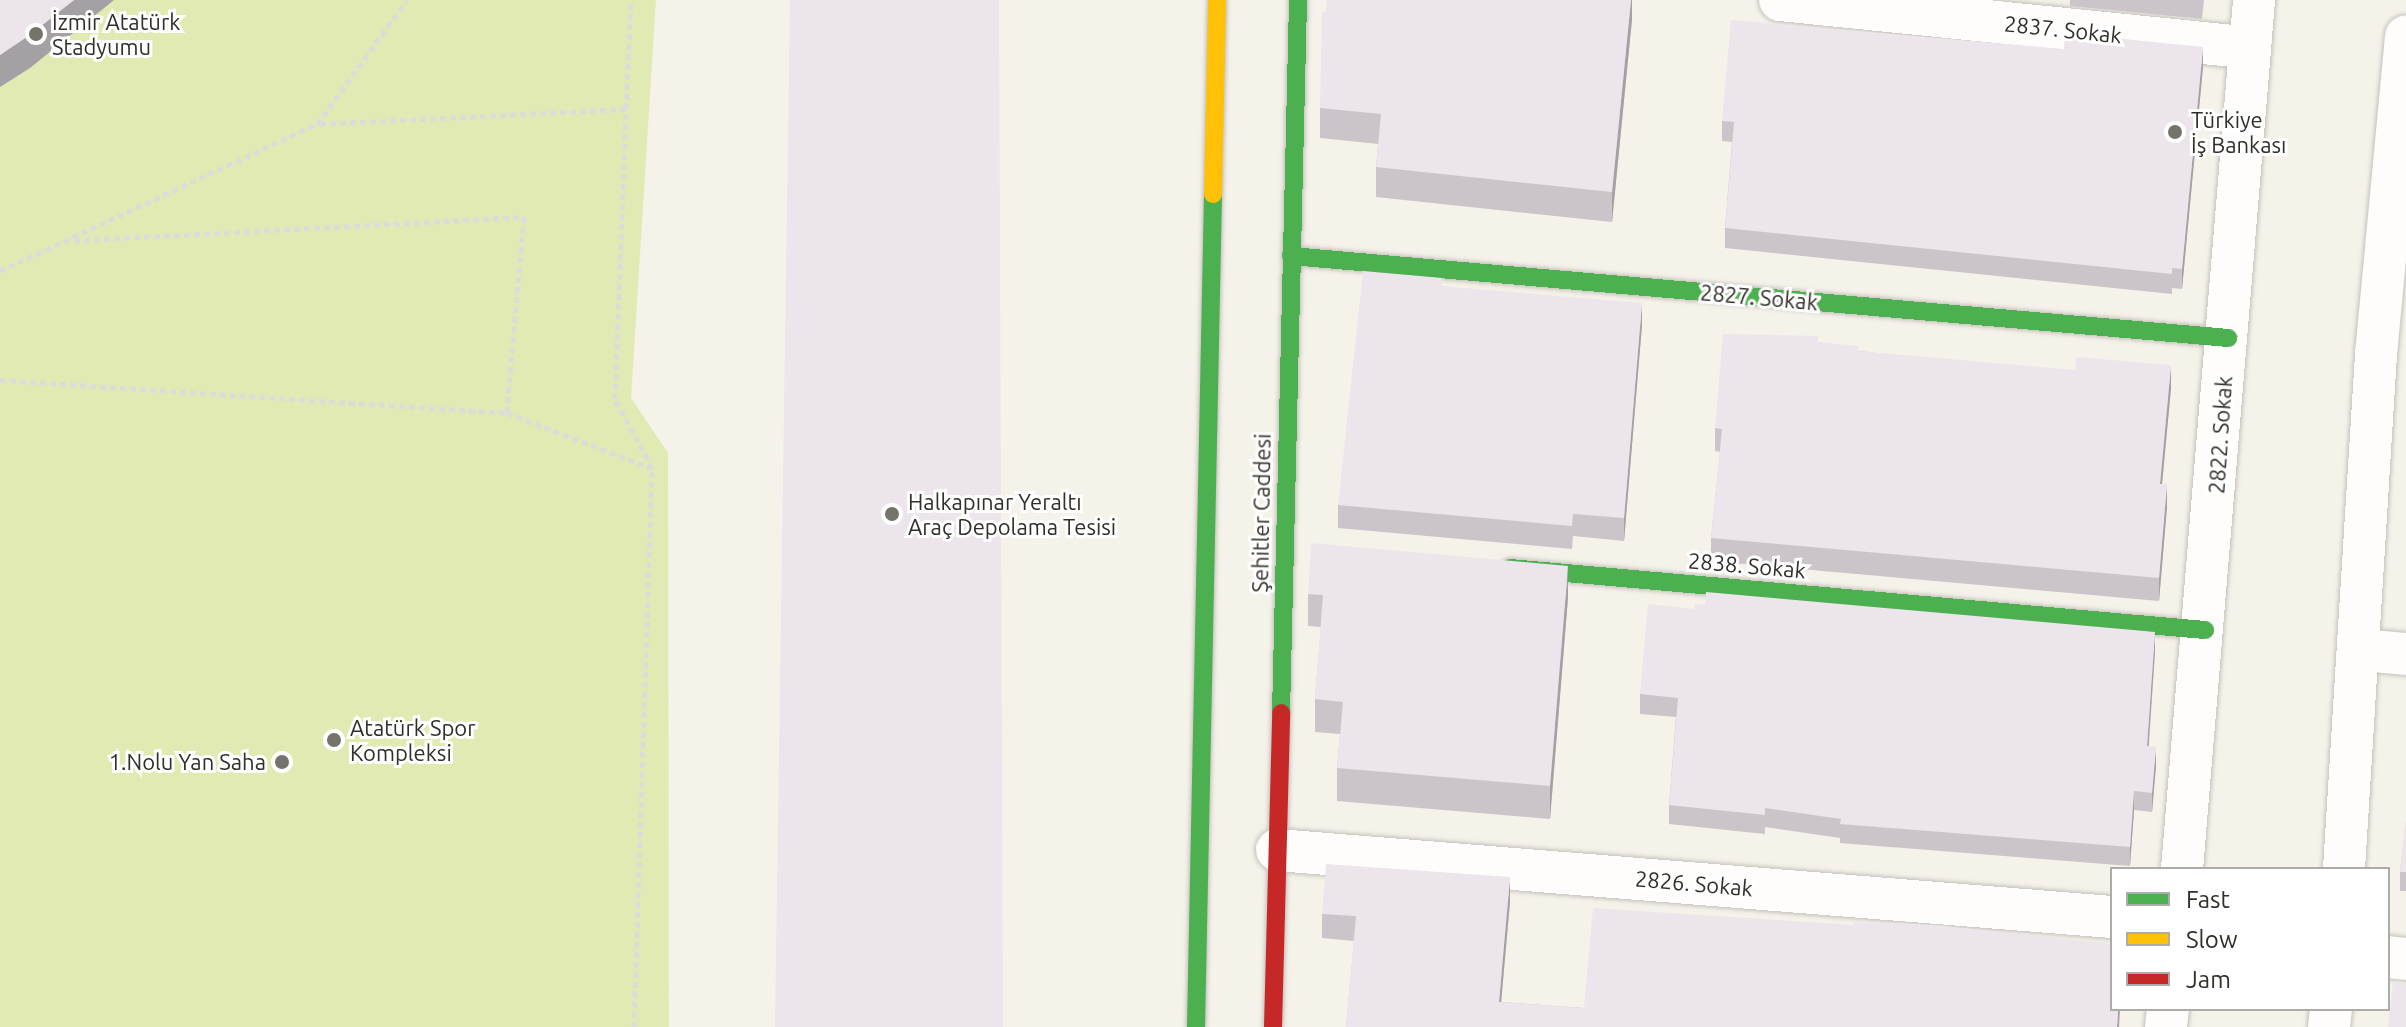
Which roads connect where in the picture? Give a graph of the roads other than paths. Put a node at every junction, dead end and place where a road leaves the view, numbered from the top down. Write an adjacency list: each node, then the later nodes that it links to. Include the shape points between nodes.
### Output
1 (1217, 0): 18 (main road)
2 (1298, 0): 7 (main road, Şehitler Caddesi)
3 (1780, 0): 5 (street, 2837. Sokak)
4 (2254, 0): 5 (street, 2822. Sokak)
5 (2250, 48): 8 (street, 2822. Sokak)
6 (2404, 61): 9 (street)
7 (1291, 256): 8 (main road, 2827. Sokak); 14 (main road, Şehitler Caddesi, via 1292,549)
8 (2228, 338): 11 (street, 2822. Sokak)
9 (2391, 356): 12 (street)
10 (1491, 566): 11 (main road, 2838. Sokak)
11 (2205, 630): 15 (street, 2822. Sokak)
12 (2361, 650): 13 (street); 16 (street)
13 (2406, 654)
14 (1277, 850): 17 (street, 2826. Sokak); 19 (main road, Şehitler Caddesi)
15 (2182, 867)
16 (2344, 867)
17 (2110, 917)
18 (1196, 1027)
19 (1273, 1027)

